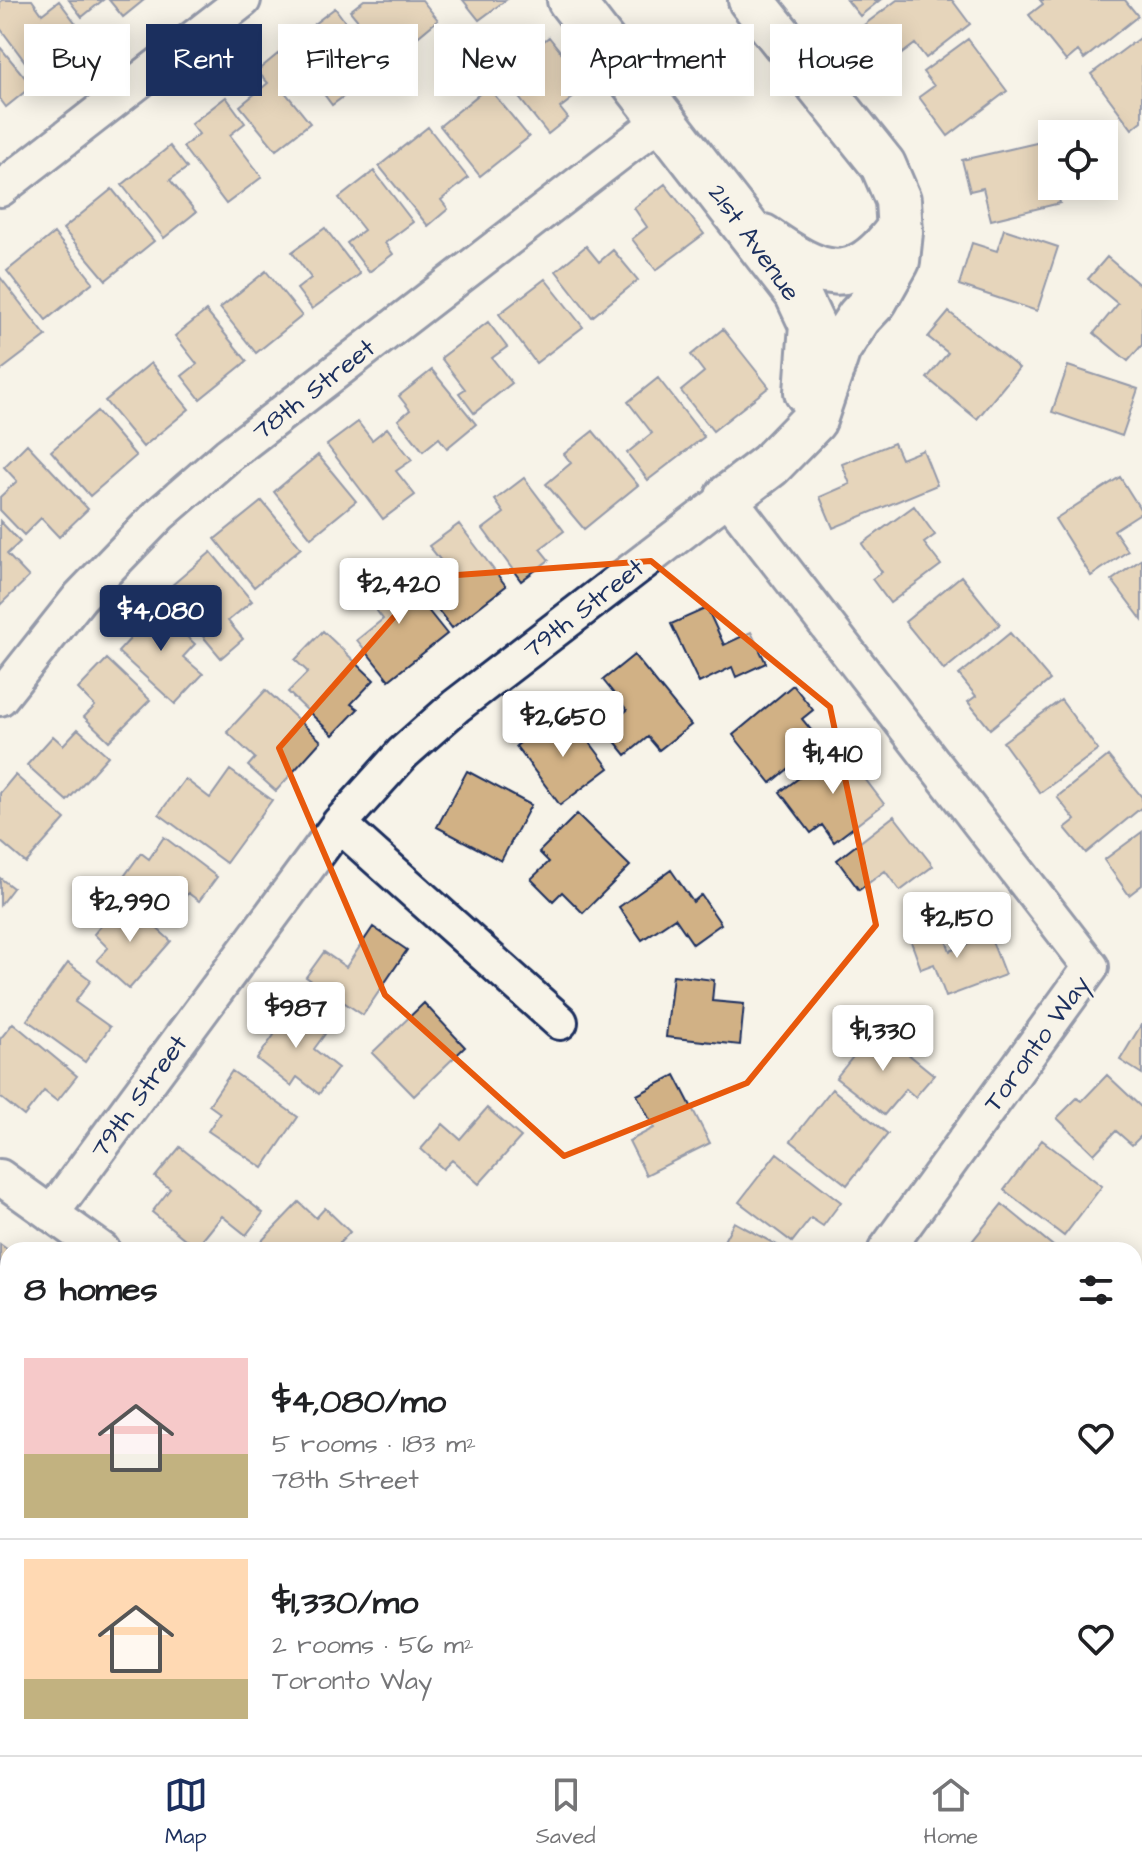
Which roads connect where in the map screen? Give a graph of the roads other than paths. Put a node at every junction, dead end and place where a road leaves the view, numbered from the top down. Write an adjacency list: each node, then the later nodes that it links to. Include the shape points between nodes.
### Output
1 (243, 0): 5 (street)
2 (570, 0): 4 (street, 21st Avenue)
3 (751, 0): 7 (street, via 883,165 898,200)
4 (663, 119): 6 (street, 21st Avenue); 10 (street, 78th Street, via 228,455 159,515 80,597)
5 (0, 189)
6 (744, 225): 7 (street, via 788,255 836,273 859,269 883,252); 8 (street, 21st Avenue, via 797,293 812,325 810,383)
7 (900, 227): 8 (street, via 897,261 838,349 814,420)
8 (791, 443): 9 (street, 21st Avenue)
9 (728, 497): 11 (street, 79th Street, via 456,706 403,753); 16 (street, Toronto Way, via 1091,967)
10 (0, 698)
11 (339, 824): 12 (street); 14 (street, 79th Street)
12 (560, 1022)
13 (0, 1177): 14 (street)
14 (51, 1214): 15 (street)
15 (91, 1242)
16 (892, 1242)

